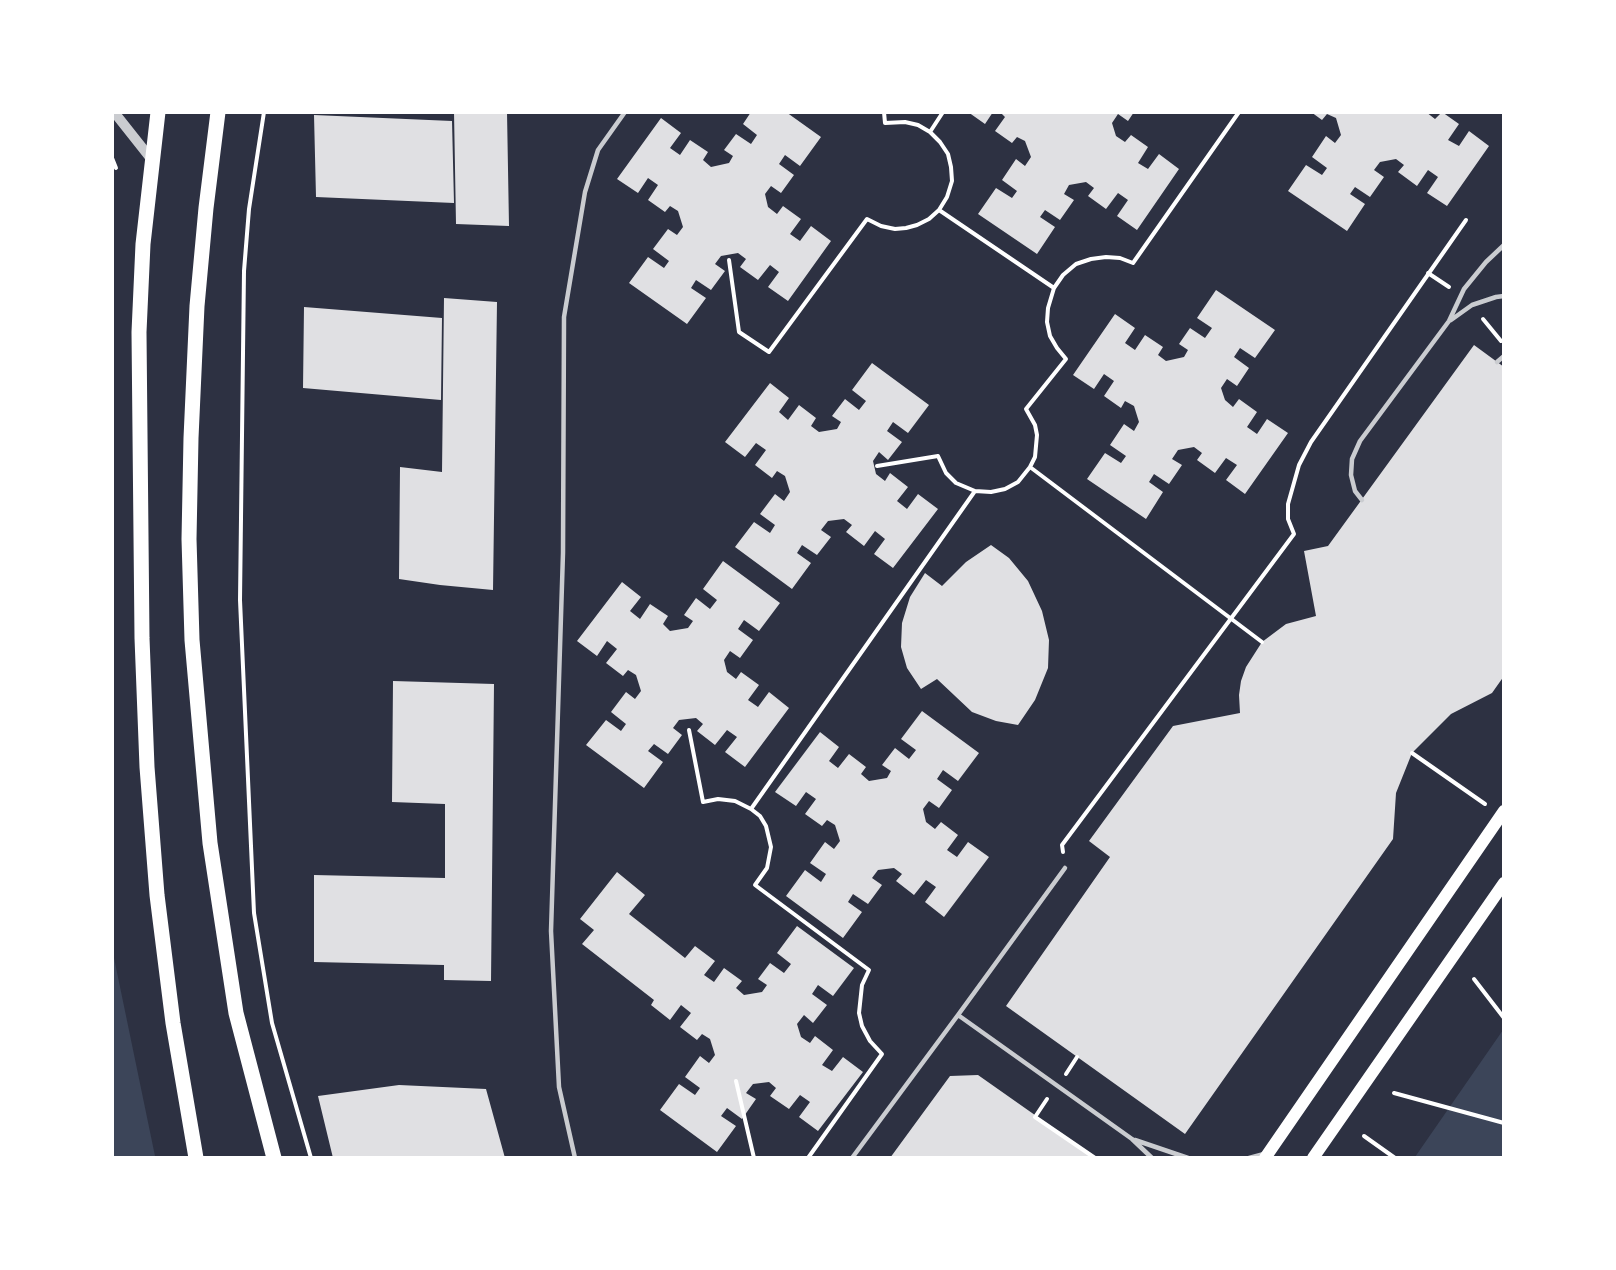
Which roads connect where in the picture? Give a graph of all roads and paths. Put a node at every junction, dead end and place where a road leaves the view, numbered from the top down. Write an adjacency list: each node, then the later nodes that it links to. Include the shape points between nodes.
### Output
1 (114, 112): 11 (street)
2 (158, 112): 11 (main road)
3 (218, 112): 47 (main road, via 196,317 189,539 192,640 210,843 234,1001)
4 (264, 112): 48 (path, via 244,271 240,600 254,913 272,1023)
5 (626, 112): 49 (lane, via 594,161 564,317 563,553 551,931 559,1087)
6 (884, 112): 9 (path, via 885,123 904,122)
7 (943, 112): 9 (path)
8 (1239, 112): 17 (path, via 1133,263 1106,256 1091,259 1076,264)
9 (930, 132): 13 (path, via 944,148 951,167 950,189)
10 (112, 158): 12 (path)
11 (153, 160): 46 (main road, via 143,243 139,332 147,767 173,1023)
12 (116, 168)
13 (939, 210): 16 (path, via 929,219 906,228 881,226 867,219 769,352 739,332); 17 (path)
14 (1466, 220): 28 (path, via 1311,442 1299,465 1288,504 1294,534)
15 (1503, 245): 20 (lane, via 1464,289)
16 (729, 260)
17 (1054, 288): 25 (path, via 1047,322 1050,336 1066,359 1026,410 1037,435)
18 (1503, 296): 20 (lane, via 1472,305)
19 (1484, 320): 21 (path)
20 (1449, 321): 27 (lane, via 1360,441 1352,459 1351,475)
21 (1503, 343)
22 (1503, 356): 23 (lane)
23 (1497, 362)
24 (877, 465): 26 (path, via 938,456 946,473)
25 (1030, 467): 26 (path, via 1018,482 1005,489); 28 (path)
26 (975, 491): 32 (path)
27 (1362, 500)
28 (1230, 618): 29 (path); 34 (path, via 1062,845)
29 (1262, 642)
30 (689, 730): 32 (path, via 703,802 735,801)
31 (1412, 753): 33 (path)
32 (751, 809): 51 (path, via 766,826 771,847 767,868 755,885 869,970 862,985 859,1013 870,1041 882,1054)
33 (1499, 811): 45 (main road)
34 (1065, 868): 37 (lane)
35 (1503, 883): 57 (main road)
36 (1474, 979): 38 (path)
37 (958, 1015): 44 (lane); 52 (lane)
38 (1503, 1018)
39 (736, 1081): 50 (path)
40 (1394, 1093): 42 (path)
41 (1035, 1117): 53 (path)
42 (1503, 1123)
43 (1365, 1136): 58 (path)
44 (1132, 1139): 54 (lane); 55 (lane)
45 (1267, 1155): 56 (lane)
46 (196, 1158)
47 (274, 1158)
48 (311, 1158)
49 (575, 1158)
50 (754, 1158)
51 (808, 1158)
52 (852, 1158)
53 (1095, 1158)
54 (1152, 1158)
55 (1188, 1158)
56 (1249, 1158)
57 (1313, 1158)
58 (1395, 1158)

